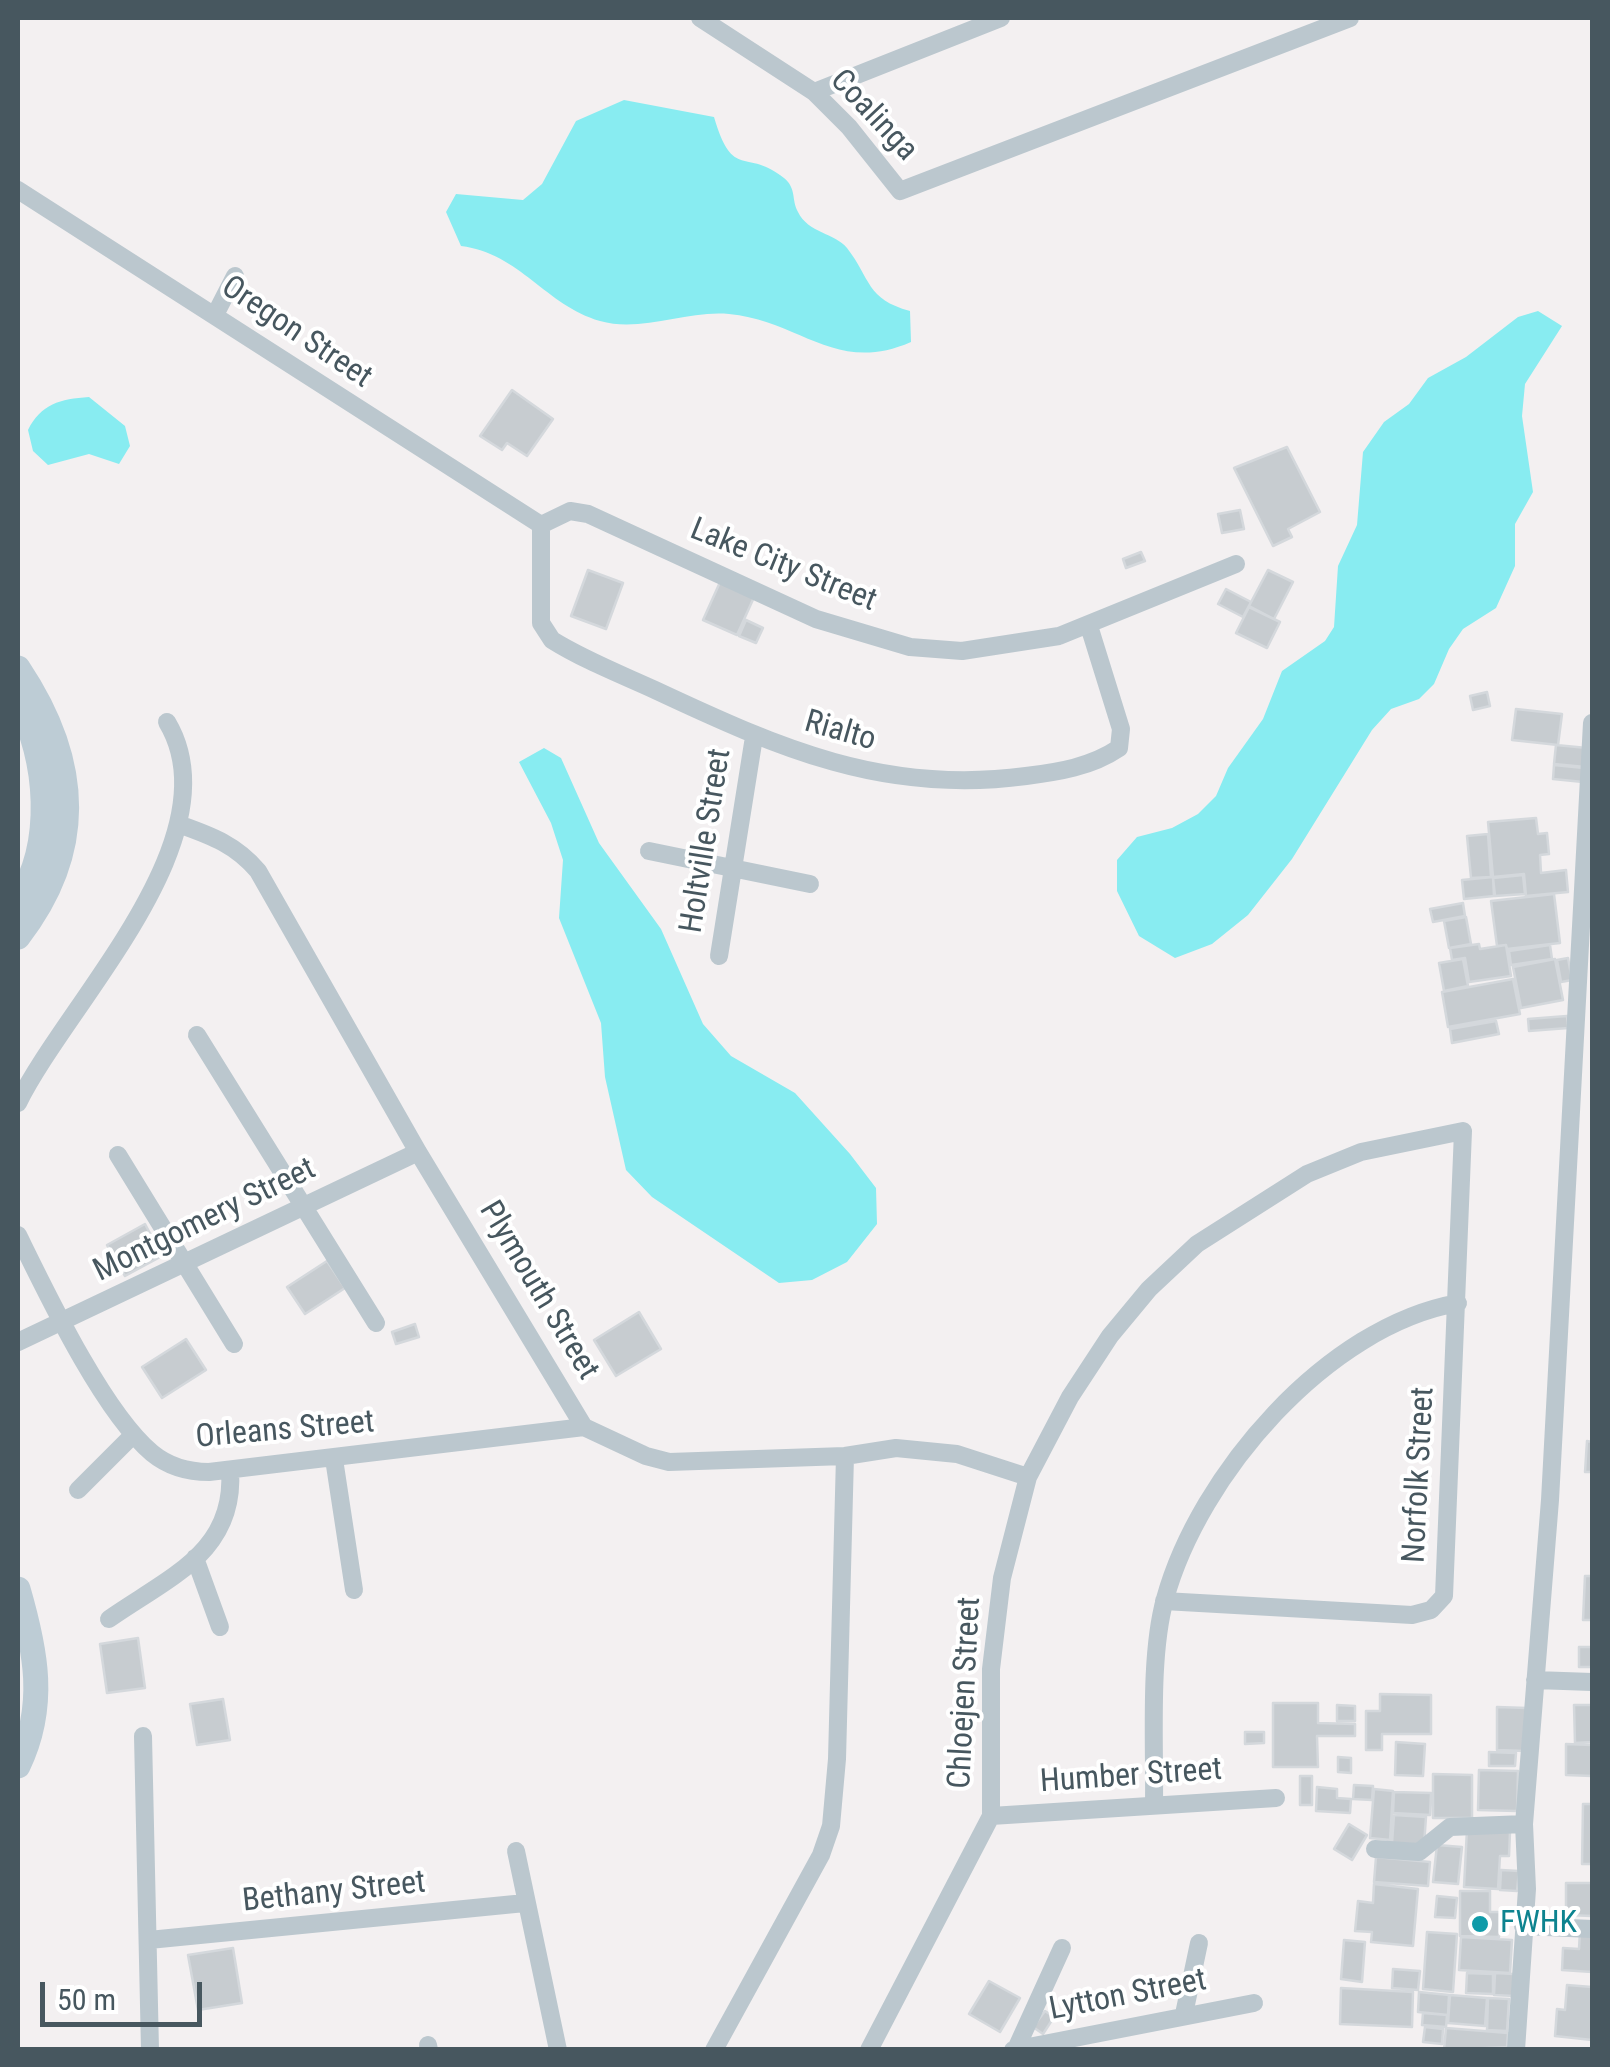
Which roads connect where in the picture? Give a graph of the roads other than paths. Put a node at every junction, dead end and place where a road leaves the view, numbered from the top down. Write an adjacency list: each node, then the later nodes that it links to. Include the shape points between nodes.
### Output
1 (700, 18): 4 (street, Coalinga)
2 (1001, 18): 4 (street)
3 (1350, 18): 4 (street, Coalinga, via 900,191)
4 (814, 92)
5 (18, 190): 7 (street, Oregon Street)
6 (234, 276): 7 (street)
7 (215, 315): 8 (street, Oregon Street)
8 (542, 525): 10 (street, Lake City Street, via 570,511 588,514 816,619 910,647 990,648); 15 (street, Rialto, via 541,623 552,640)
9 (1236, 564): 10 (street, Lake City Street)
10 (1089, 626): 15 (street, Rialto, via 1121,729 1119,748 1099,762 991,781 896,779)
11 (18, 668): 22 (street, via 50,726 70,797 43,904)
12 (18, 702): 21 (street, via 38,759 42,826)
13 (167, 722): 17 (street, via 181,762)
14 (1592, 723): 16 (street)
15 (754, 737): 19 (street, Holtville Street)
16 (1590, 786): 50 (street)
17 (180, 825): 25 (street, via 145,905); 27 (street, Plymouth Street, via 220,838 258,871)
18 (649, 851): 19 (street)
19 (730, 868): 20 (street); 23 (street, Holtville Street)
20 (810, 884)
21 (18, 900)
22 (18, 937)
23 (718, 956)
24 (197, 1035): 29 (street)
25 (18, 1103)
26 (1463, 1131): 32 (street, Norfolk Street); 42 (street, Chloejen Street, via 1362,1152 1308,1174 1197,1244 1110,1336)
27 (418, 1152): 29 (street, Montgomery Street); 37 (street, Plymouth Street)
28 (118, 1155): 31 (street)
29 (302, 1207): 31 (street, Montgomery Street); 33 (street)
30 (18, 1235): 34 (street, Orleans Street)
31 (184, 1265): 34 (street, Montgomery Street); 36 (street)
32 (1458, 1303): 47 (street, via 1404,1319 1357,1347 1315,1375 1261,1428 1222,1478); 47 (street, Norfolk Street, via 1444,1596 1431,1610 1412,1616)
33 (376, 1322)
34 (62, 1323): 35 (street, Montgomery Street); 38 (street, Orleans Street)
35 (18, 1342)
36 (234, 1344)
37 (584, 1427): 39 (street, Plymouth Street, via 669,1462); 40 (street, Orleans Street)
38 (133, 1435): 41 (street, Orleans Street, via 175,1467); 43 (street)
39 (845, 1456): 42 (street, Plymouth Street, via 896,1448 942,1452); 71 (street, via 832,1826)
40 (334, 1459): 41 (street, Orleans Street); 46 (street)
41 (230, 1470): 44 (street, via 227,1520)
42 (1028, 1477): 56 (street, Chloejen Street, via 1002,1578 991,1670)
43 (78, 1490)
44 (195, 1558): 48 (street); 49 (street)
45 (18, 1588): 53 (street, via 38,1678 36,1720)
46 (354, 1590)
47 (1164, 1600): 55 (street)
48 (109, 1619)
49 (220, 1627)
50 (1535, 1680): 51 (street); 57 (street)
51 (1592, 1682)
52 (142, 1736): 63 (street)
53 (18, 1766)
54 (1276, 1798): 55 (street, Humber Street)
55 (1154, 1805): 56 (street, Humber Street)
56 (991, 1816): 72 (street, Chloejen Street)
57 (1524, 1824): 58 (street, via 1450,1826 1420,1852); 61 (street)
58 (1376, 1848)
59 (516, 1852): 60 (street)
60 (526, 1903): 63 (street, Bethany Street); 70 (street)
61 (1523, 1926): 62 (street); 73 (street)
62 (1592, 1929)
63 (150, 1940): 69 (street)
64 (1199, 1943): 67 (street)
65 (1062, 1948): 68 (street)
66 (1254, 2003): 67 (street, Lytton Street)
67 (1184, 2014): 68 (street, Lytton Street)
68 (1015, 2049)
69 (150, 2050)
70 (558, 2050)
71 (714, 2050)
72 (869, 2050)
73 (1516, 2050)

